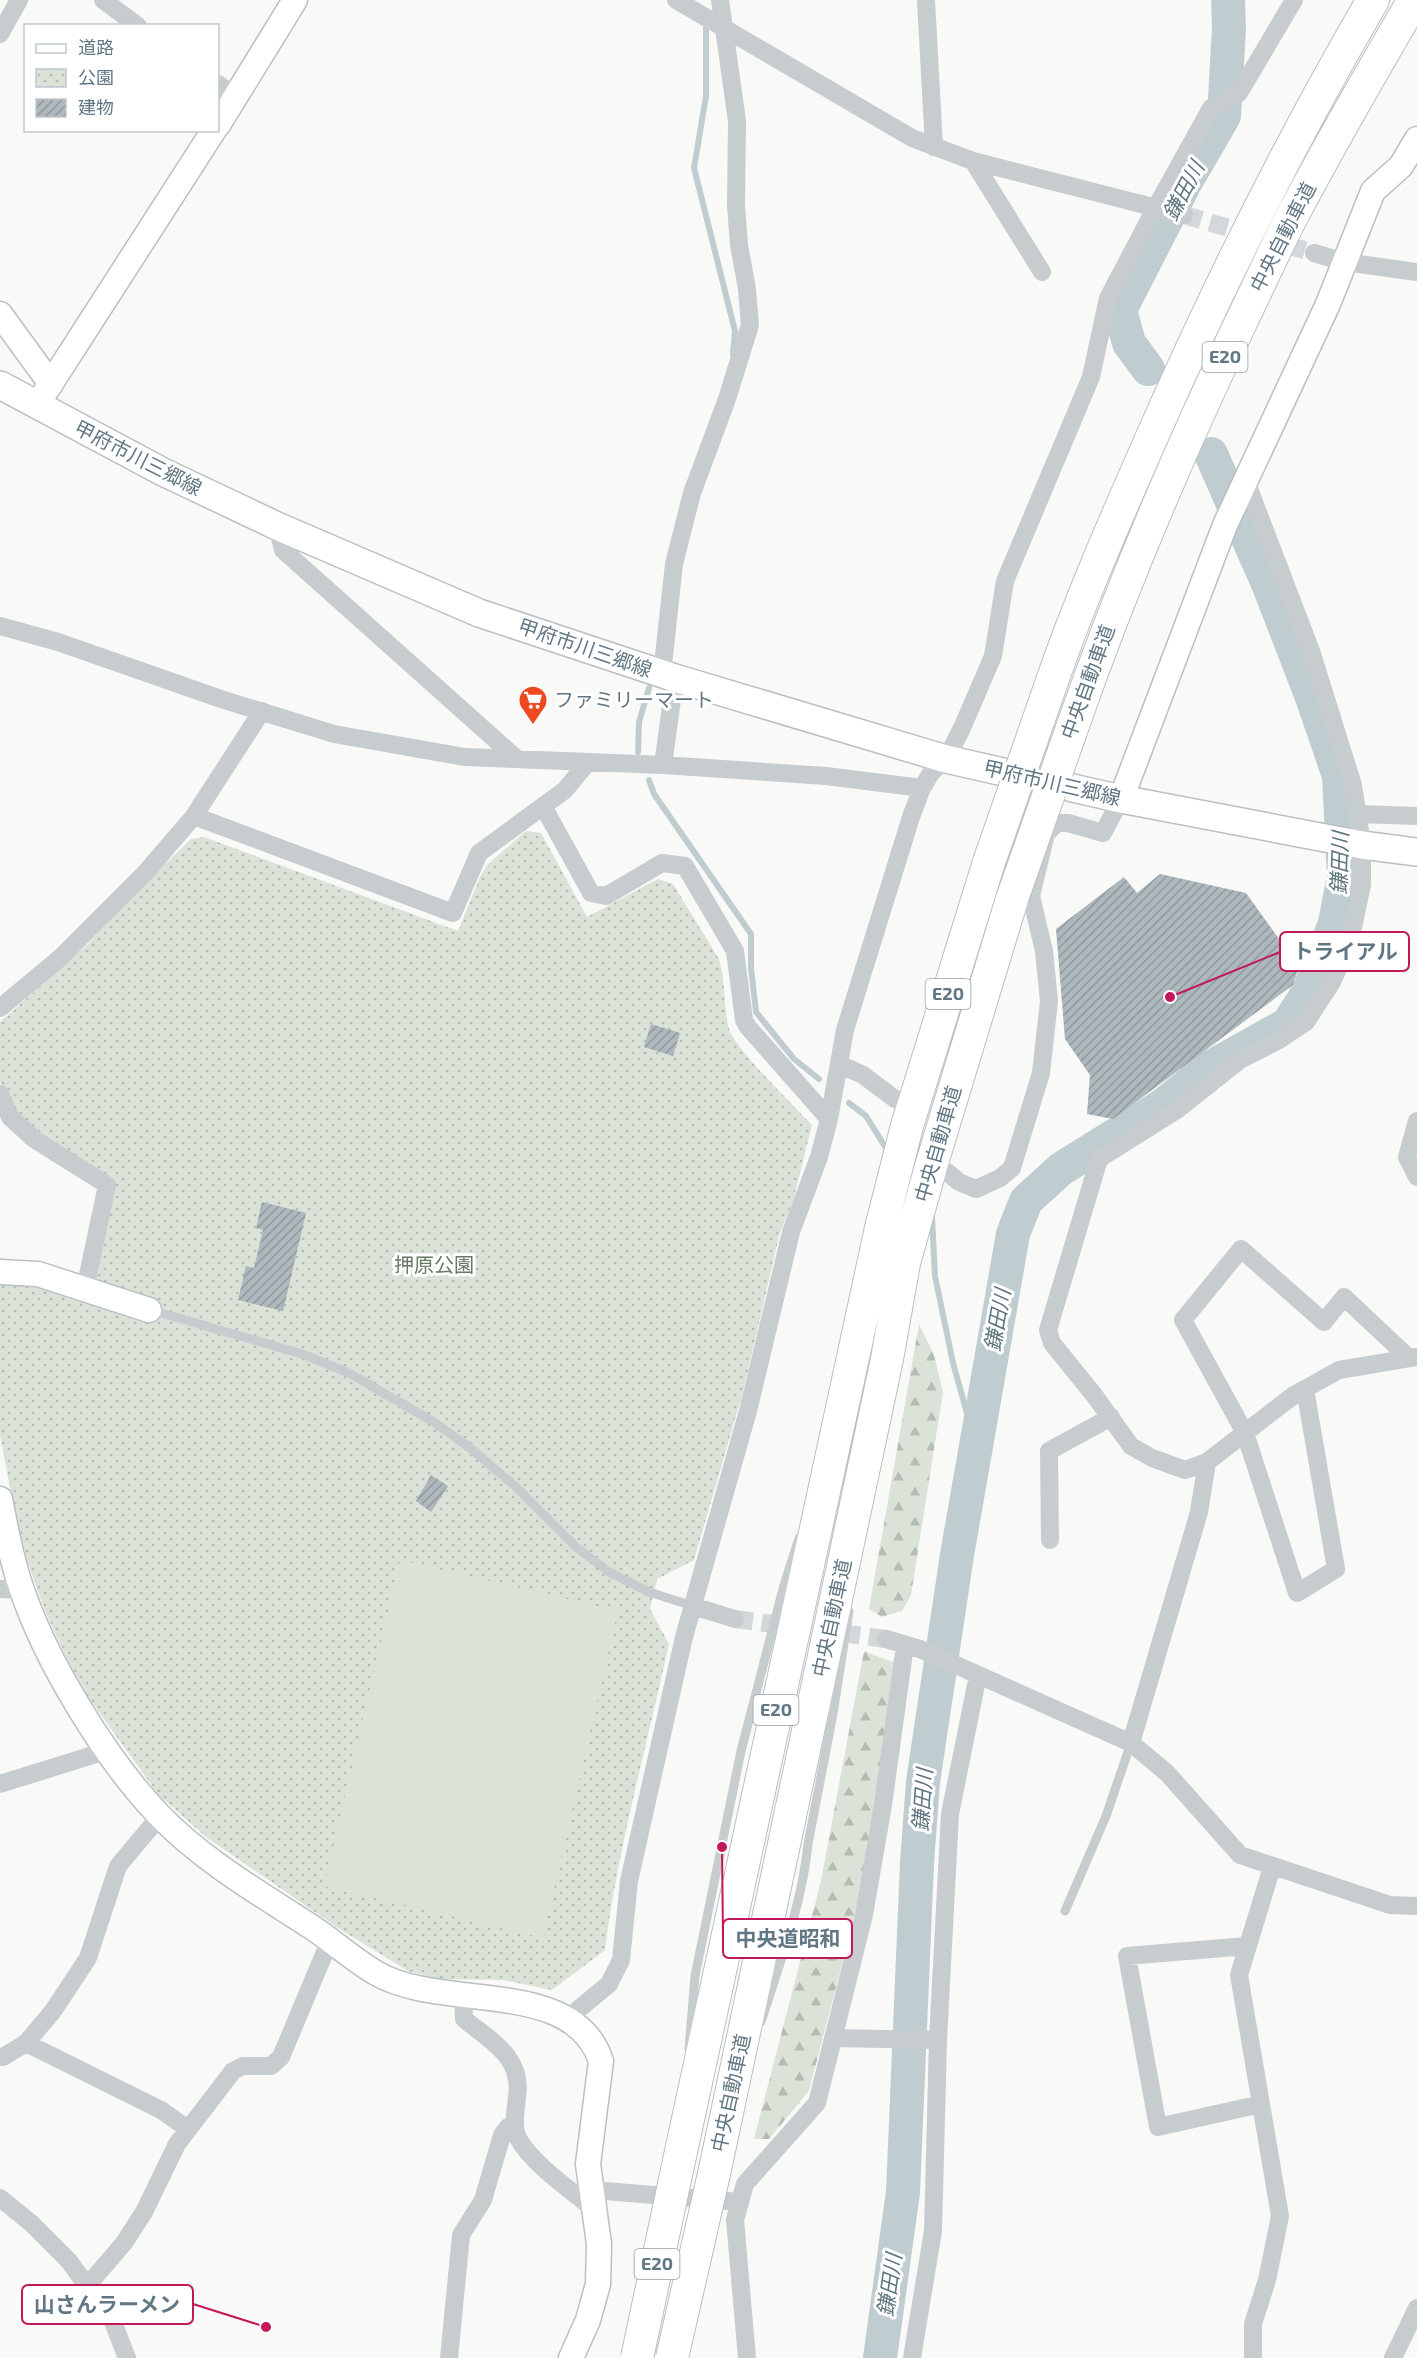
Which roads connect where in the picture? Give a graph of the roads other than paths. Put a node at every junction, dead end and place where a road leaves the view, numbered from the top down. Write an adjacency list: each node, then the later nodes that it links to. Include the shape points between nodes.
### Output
1 (19, 0): 12 (street)
2 (103, 0): 10 (street)
3 (295, 0): 13 (street)
4 (676, 0): 11 (street)
5 (720, 0): 11 (street)
6 (926, 0): 17 (street)
7 (1294, 0): 19 (street, via 1239,93 1211,108)
8 (1373, 0): 48 (highway, 中央自動車道 / E20, bridge, via 1257,213 1189,353 1106,542 1070,629)
9 (1414, 0): 51 (highway, 中央自動車道 / E20, bridge, via 1289,223 1145,534 1099,650 1012,899)
10 (135, 24)
11 (724, 28): 17 (street, via 912,138); 31 (street, via 737,121 736,205 750,325 728,399 692,493 674,564)
12 (0, 34)
13 (226, 90): 14 (street)
14 (219, 121)
15 (213, 132): 27 (street)
16 (1417, 139): 22 (street, via 1401,166 1373,191)
17 (934, 147): 18 (street)
18 (973, 161): 19 (street); 23 (street)
19 (1155, 209): 20 (street); 34 (street, via 1108,298 1091,377 1005,581 993,656)
20 (1184, 215)
21 (1314, 253): 22 (street)
22 (1345, 262): 24 (street); 28 (street)
23 (1042, 272)
24 (1417, 272)
25 (0, 314): 27 (street)
26 (0, 386): 27 (main road, 甲府市川三郷線)
27 (44, 395): 29 (main road, 甲府市川三郷線, via 163,472)
28 (1246, 481): 38 (street, via 1225,525); 40 (street, via 1311,651 1353,785)
29 (277, 526): 31 (main road, 甲府市川三郷線, via 479,613); 33 (street, via 283,550)
30 (0, 626): 32 (street)
31 (669, 676): 34 (main road, 甲府市川三郷線); 36 (street)
32 (262, 711): 33 (street, via 334,734 465,757); 41 (street)
33 (517, 759): 35 (street)
34 (946, 759): 37 (street, via 931,772); 38 (main road, 甲府市川三郷線)
35 (588, 762): 36 (street); 39 (street, via 565,790)
36 (663, 765): 37 (street, via 826,776)
37 (922, 788): 46 (street, via 845,1030)
38 (1121, 799): 43 (main road, 甲府市川三郷線); 51 (street, via 1103,833 1057,823 1046,834 1031,896 1044,951 1049,1001 1041,1073 1012,1168 976,1189)
39 (543, 806): 41 (street, via 479,853 453,913); 49 (street, via 591,893 606,896 662,863 686,866 735,951 744,1020)
40 (1358, 814): 42 (street); 43 (street)
41 (194, 816): 45 (street, via 103,916)
42 (1417, 816)
43 (1362, 845): 44 (main road, 甲府市川三郷線); 60 (street, via 1362,885 1350,942 1332,982 1306,1022 1240,1060 1177,1110 1099,1159 1048,1330 1052,1343)
44 (1417, 852)
45 (0, 1008)
46 (839, 1064): 48 (street, via 862,1075); 49 (street)
47 (0, 1094): 54 (street, via 10,1117 34,1139 107,1185)
48 (901, 1113): 56 (highway, 中央自動車道 / E20)
49 (829, 1119): 70 (street, via 791,1232 748,1411)
50 (1417, 1121): 52 (street, via 1407,1157)
51 (939, 1168): 58 (highway, 中央自動車道 / E20, via 901,1280)
52 (1417, 1177)
53 (0, 1272): 54 (street, via 38,1274)
54 (85, 1289): 55 (street)
55 (149, 1310): 70 (lane, via 303,1354 349,1372 469,1446 576,1547 609,1572 649,1592)
56 (856, 1353): 63 (lane); 97 (highway, 中央自動車道 / E20)
57 (1413, 1357): 59 (street, via 1339,1370); 61 (street, via 1344,1297 1324,1322 1241,1249 1183,1320)
58 (887, 1359): 65 (lane); 98 (highway, 中央自動車道 / E20)
59 (1305, 1389): 61 (street); 61 (street, via 1335,1569 1298,1593)
60 (1111, 1418): 62 (street, via 1131,1446 1152,1458 1185,1470); 67 (street, via 1049,1451)
61 (1245, 1433): 62 (street)
62 (1207, 1462): 75 (street, via 1199,1512)
63 (815, 1485)
64 (0, 1499): 68 (street, via 12,1560)
65 (862, 1525)
66 (801, 1530): 90 (lane, via 741,1751 696,1976)
67 (1050, 1540)
68 (11, 1589): 76 (street)
69 (851, 1596): 86 (lane, via 806,1864)
70 (693, 1606): 71 (street); 85 (street, via 629,1881 621,1960 609,1984)
71 (735, 1619)
72 (886, 1639): 73 (street)
73 (912, 1647): 74 (street); 87 (street, via 864,1915)
74 (973, 1673): 75 (street); 88 (street, via 950,1815)
75 (1131, 1743): 79 (street, via 1167,1773 1240,1855); 81 (lane, via 1106,1816)
76 (109, 1750): 77 (street); 78 (street)
77 (0, 1784)
78 (160, 1816): 82 (street, via 241,1881); 89 (street, via 118,1866 88,1958)
79 (1272, 1867): 80 (street, via 1390,1905); 83 (street)
80 (1417, 1906)
81 (1065, 1911)
82 (330, 1940): 84 (street, via 376,1973 398,1983); 96 (street, via 281,2057 271,2066 243,2066 233,2071)
83 (1247, 1946): 94 (street, via 1239,1975); 94 (street, via 1127,1956 1158,2127)
84 (464, 1996): 85 (street, via 526,2003); 95 (street, via 464,2019 516,2067 519,2089)
85 (568, 2018): 100 (street, via 597,2046 602,2061 588,2164)
86 (758, 2031)
87 (833, 2038): 88 (street); 101 (street, via 816,2103 745,2184)
88 (938, 2040): 110 (street, via 933,2231)
89 (26, 2043): 91 (street); 96 (street, via 162,2110)
90 (688, 2056)
91 (0, 2057)
92 (748, 2064): 98 (lane)
93 (686, 2079): 97 (lane)
94 (1261, 2104): 111 (street, via 1280,2216 1253,2324)
95 (515, 2123): 100 (street, via 517,2136 528,2154); 105 (street, via 502,2135 483,2200 461,2235)
96 (189, 2129): 102 (street, via 124,2243)
97 (677, 2170): 107 (highway, 中央自動車道 / E20, bridge)
98 (714, 2174): 108 (highway, 中央自動車道 / E20, bridge)
99 (0, 2198): 102 (street, via 69,2261)
100 (594, 2200): 101 (street); 106 (street, via 598,2284)
101 (740, 2202): 109 (street, via 735,2220)
102 (87, 2286): 104 (street, via 113,2322)
103 (1417, 2308): 112 (street)
104 (127, 2358)
105 (449, 2358)
106 (572, 2358)
107 (637, 2358)
108 (672, 2358)
109 (747, 2358)
110 (912, 2358)
111 (1253, 2358)
112 (1393, 2358)

